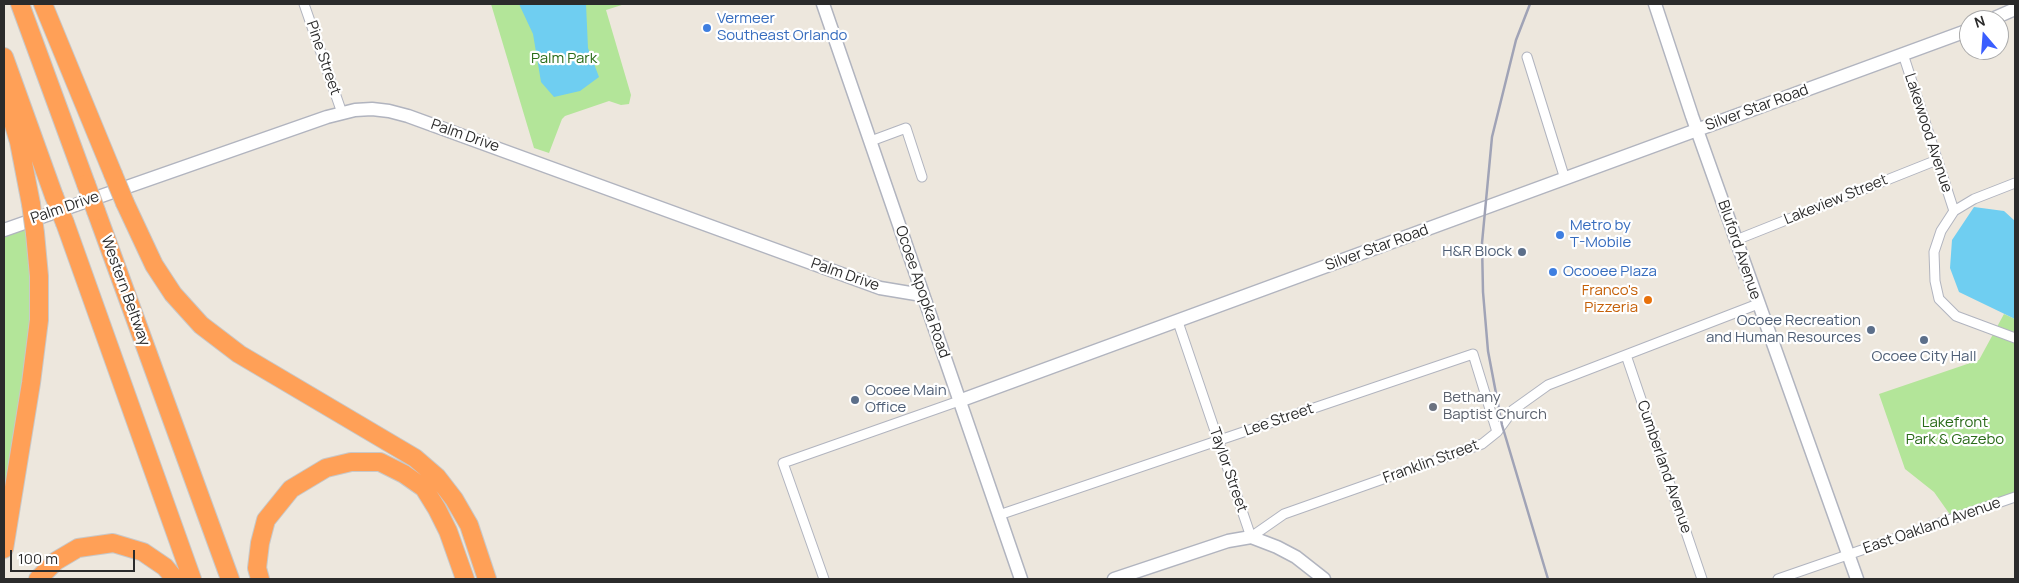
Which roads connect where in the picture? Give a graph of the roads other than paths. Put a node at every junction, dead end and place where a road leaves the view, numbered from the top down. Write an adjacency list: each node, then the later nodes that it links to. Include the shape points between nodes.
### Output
1 (20, 4): 37 (highway, Western Beltway, bridge)
2 (43, 4): 40 (highway, bridge, via 125,203 154,265 174,294 201,325 238,354 415,458 437,477 469,525)
3 (304, 4): 11 (street, Pine Street)
4 (823, 4): 13 (street, Ocoee Apopka Road)
5 (1655, 4): 12 (street, Bluford Avenue)
6 (1959, 34): 7 (street, Silver Star Road)
7 (1903, 54): 12 (street, Silver Star Road); 14 (street, Lakewood Avenue)
8 (4, 56): 36 (highway, bridge)
9 (1527, 57): 16 (street)
10 (4, 92): 32 (highway, bridge, via 19,142 31,204 39,276 30,392)
11 (342, 113): 19 (street, Palm Drive); 21 (street, Palm Drive, via 372,109 408,116 880,288)
12 (1697, 130): 16 (street, Silver Star Road); 20 (street, Bluford Avenue)
13 (871, 142): 15 (street, via 906,128); 21 (street, Ocoee Apopka Road)
14 (1937, 160): 18 (street, Lakewood Avenue); 20 (street, Lakeview Street)
15 (922, 177)
16 (1565, 179): 23 (street, Silver Star Road)
17 (2015, 183): 18 (street, via 1974,199)
18 (1954, 211): 24 (street, via 1934,252 1935,281 1940,299 1956,316)
19 (4, 230)
20 (1736, 240): 22 (street, Bluford Avenue)
21 (922, 295): 26 (street, Ocoee Apopka Road)
22 (1758, 304): 25 (street, Franklin Street); 33 (street, Bluford Avenue)
23 (1178, 322): 26 (street, Silver Star Road); 28 (street, Taylor Street)
24 (2015, 338)
25 (1626, 355): 27 (street, Franklin Street, via 1548,385 1513,410); 45 (street, Cumberland Avenue)
26 (959, 401): 30 (street, Ocoee Apopka Road); 41 (street, Silver Star Road, via 783,463)
27 (1497, 432): 28 (street, Lee Street, via 1473,354); 31 (street, Franklin Street, via 1472,449 1284,514)
28 (1217, 441): 30 (street, Lee Street); 31 (street, Taylor Street)
29 (2015, 497): 33 (street, East Oakland Avenue)
30 (999, 515): 42 (street, Ocoee Apopka Road)
31 (1251, 537): 43 (street, Franklin Street, via 1228,541); 44 (street, via 1296,557)
32 (4, 549)
33 (1848, 555): 46 (street, East Oakland Avenue); 47 (street, Bluford Avenue)
34 (38, 579): 35 (highway, via 56,561 78,548 112,542 143,552 165,567)
35 (175, 579)
36 (192, 579)
37 (230, 579)
38 (260, 579): 39 (highway, via 257,568 266,520 291,489 326,468 351,462 380,462 424,488 448,531)
39 (465, 579)
40 (487, 579)
41 (824, 579)
42 (1022, 579)
43 (1115, 579)
44 (1324, 579)
45 (1702, 579)
46 (1778, 579)
47 (1857, 579)

